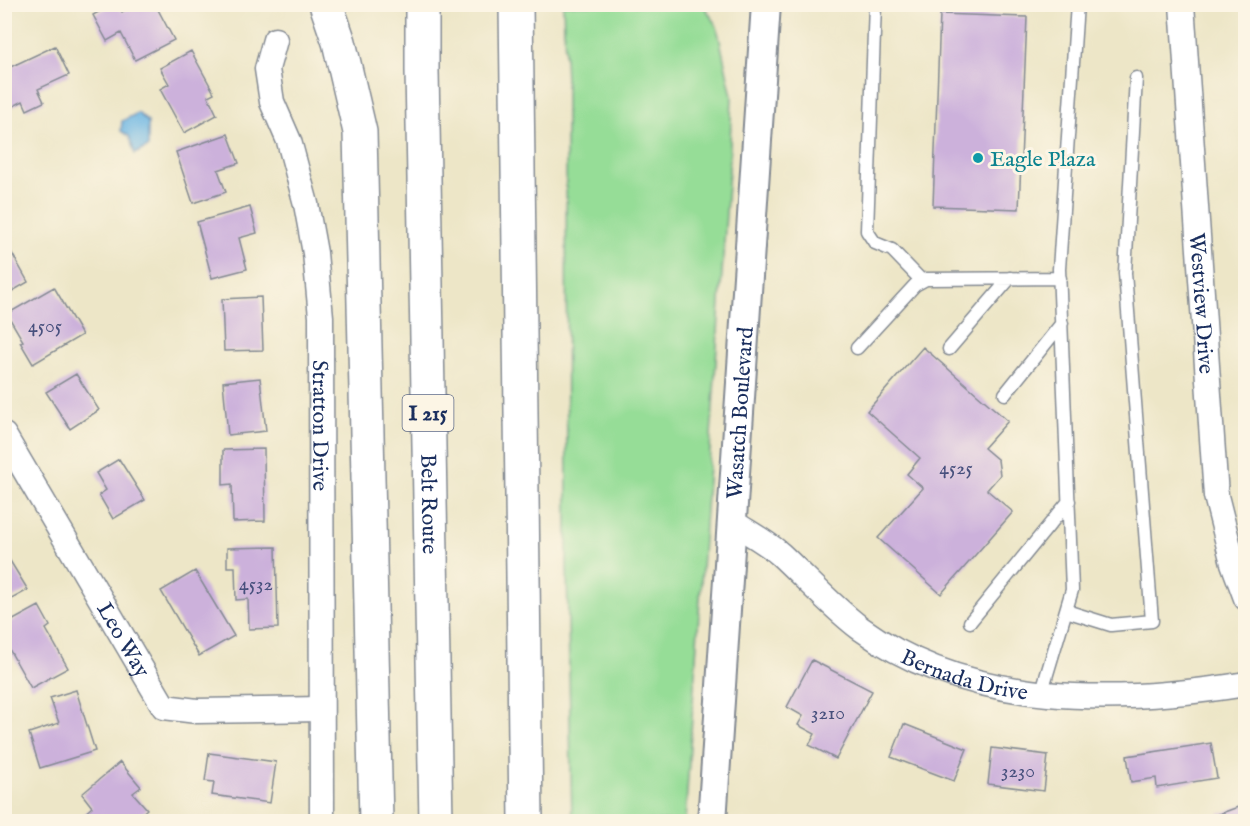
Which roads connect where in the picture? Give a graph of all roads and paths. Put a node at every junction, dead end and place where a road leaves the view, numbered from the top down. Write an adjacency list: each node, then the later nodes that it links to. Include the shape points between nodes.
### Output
1 (326, 4): 27 (highway, via 360,132)
2 (422, 4): 28 (highway, Belt Route / I 215)
3 (516, 4): 29 (highway)
4 (766, 4): 19 (street, Wasatch Boulevard)
5 (875, 4): 12 (lane, via 867,231 875,243 892,250)
6 (1077, 4): 11 (lane)
7 (1182, 4): 20 (street, Westview Drive, via 1216,496)
8 (275, 40): 25 (street, Stratton Drive, via 267,69 272,102 289,141 306,204 321,317)
9 (1136, 78): 21 (lane, via 1125,273 1152,621 1111,625)
10 (1010, 278): 11 (lane); 12 (lane); 15 (lane)
11 (1060, 278): 13 (lane)
12 (922, 281): 14 (lane)
13 (1062, 323): 16 (lane); 18 (lane)
14 (857, 348)
15 (949, 349)
16 (1005, 394)
17 (4, 435): 25 (street, Leo Way, via 164,707 197,711)
18 (1069, 501): 21 (lane, via 1072,590); 22 (lane)
19 (731, 521): 24 (street, Bernada Drive, via 772,548 842,614 883,643 956,676); 30 (street, Wasatch Boulevard)
20 (1245, 598)
21 (1066, 611): 24 (lane)
22 (970, 621)
23 (1245, 684): 24 (street, Bernada Drive, via 1170,693)
24 (1041, 694)
25 (321, 709): 26 (street, Stratton Drive)
26 (322, 822)
27 (376, 822)
28 (436, 822)
29 (525, 822)
30 (712, 822)

